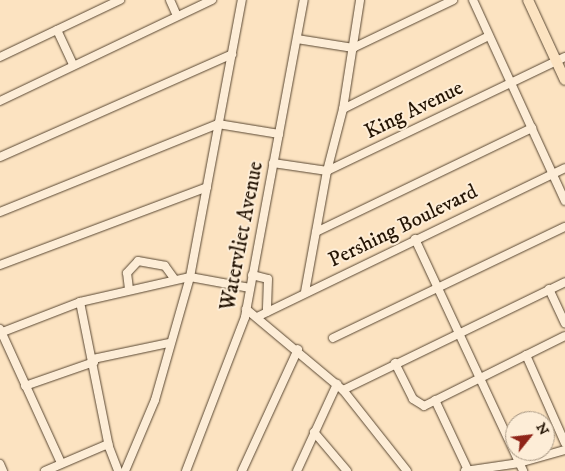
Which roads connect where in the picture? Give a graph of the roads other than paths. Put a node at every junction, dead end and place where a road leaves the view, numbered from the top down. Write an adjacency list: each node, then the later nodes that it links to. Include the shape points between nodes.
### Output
1 (120, 0): 11 (street)
2 (170, 0): 10 (street)
3 (212, 0): 10 (street)
4 (242, 0): 15 (street)
5 (304, 0): 13 (street, Watervliet Avenue)
6 (360, 0): 14 (street)
7 (453, 0): 14 (street)
8 (473, 0): 12 (street)
9 (528, 0): 17 (main road)
10 (177, 16): 18 (street)
11 (57, 30): 16 (street); 18 (street)
12 (489, 36): 20 (street); 22 (street)
13 (296, 39): 14 (street); 25 (street, Watervliet Avenue)
14 (354, 48): 22 (street)
15 (232, 54): 23 (street); 26 (street)
16 (0, 57)
17 (560, 59): 19 (main road); 20 (street, King Avenue)
18 (73, 66): 21 (street)
19 (565, 80)
20 (511, 82): 24 (street); 29 (street, King Avenue)
21 (0, 101)
22 (343, 109): 29 (street)
23 (218, 124): 25 (street); 31 (street); 33 (street)
24 (532, 128): 30 (street); 35 (street)
25 (279, 134): 27 (street, Watervliet Avenue)
26 (0, 157)
27 (273, 163): 29 (street); 38 (street, Watervliet Avenue)
28 (565, 168): 30 (street, Pershing Boulevard)
29 (327, 171): 35 (street)
30 (553, 174): 32 (street); 36 (street, Pershing Boulevard)
31 (207, 187): 37 (street); 39 (street)
32 (565, 200)
33 (0, 212)
34 (565, 227): 42 (street)
35 (316, 232): 46 (street)
36 (415, 239): 42 (street); 46 (street, Pershing Boulevard)
37 (0, 265)
38 (252, 275): 43 (street, Watervliet Avenue); 49 (street, via 268,279)
39 (190, 277): 40 (street); 43 (street); 56 (street)
40 (175, 280): 44 (street); 44 (street, via 165,266 138,261 127,273)
41 (565, 282): 45 (street)
42 (438, 287): 53 (street); 55 (street)
43 (250, 288): 48 (street, Watervliet Avenue)
44 (129, 289): 47 (street)
45 (549, 289): 51 (street); 53 (street)
46 (305, 292): 49 (street, Pershing Boulevard)
47 (80, 302): 52 (street); 59 (street)
48 (246, 309): 50 (street); 76 (street, Watervliet Avenue, via 236,347)
49 (267, 312): 50 (street, Pershing Boulevard)
50 (257, 317): 57 (street)
51 (565, 324)
52 (1, 331): 62 (street)
53 (459, 333): 60 (street); 61 (street)
54 (565, 336): 58 (street)
55 (333, 338)
56 (169, 344): 59 (street); 75 (street, via 155,400)
57 (298, 349): 63 (street); 77 (street)
58 (526, 355): 61 (street); 66 (street)
59 (94, 360): 62 (street); 67 (street)
60 (395, 363): 63 (street); 64 (street, via 413,399 424,406)
61 (480, 378): 64 (street); 69 (street)
62 (25, 386): 71 (street)
63 (340, 387): 65 (street); 80 (street)
64 (435, 400): 81 (street)
65 (314, 432): 78 (street); 79 (street)
66 (565, 443)
67 (108, 444): 71 (street); 74 (street)
68 (565, 450): 69 (street)
69 (519, 463): 81 (street); 82 (street)
70 (0, 464): 72 (street)
71 (61, 464): 73 (street)
72 (3, 471)
73 (45, 471)
74 (118, 471)
75 (125, 471)
76 (186, 471)
77 (242, 471)
78 (296, 471)
79 (347, 471)
80 (407, 471)
81 (467, 471)
82 (523, 471)

